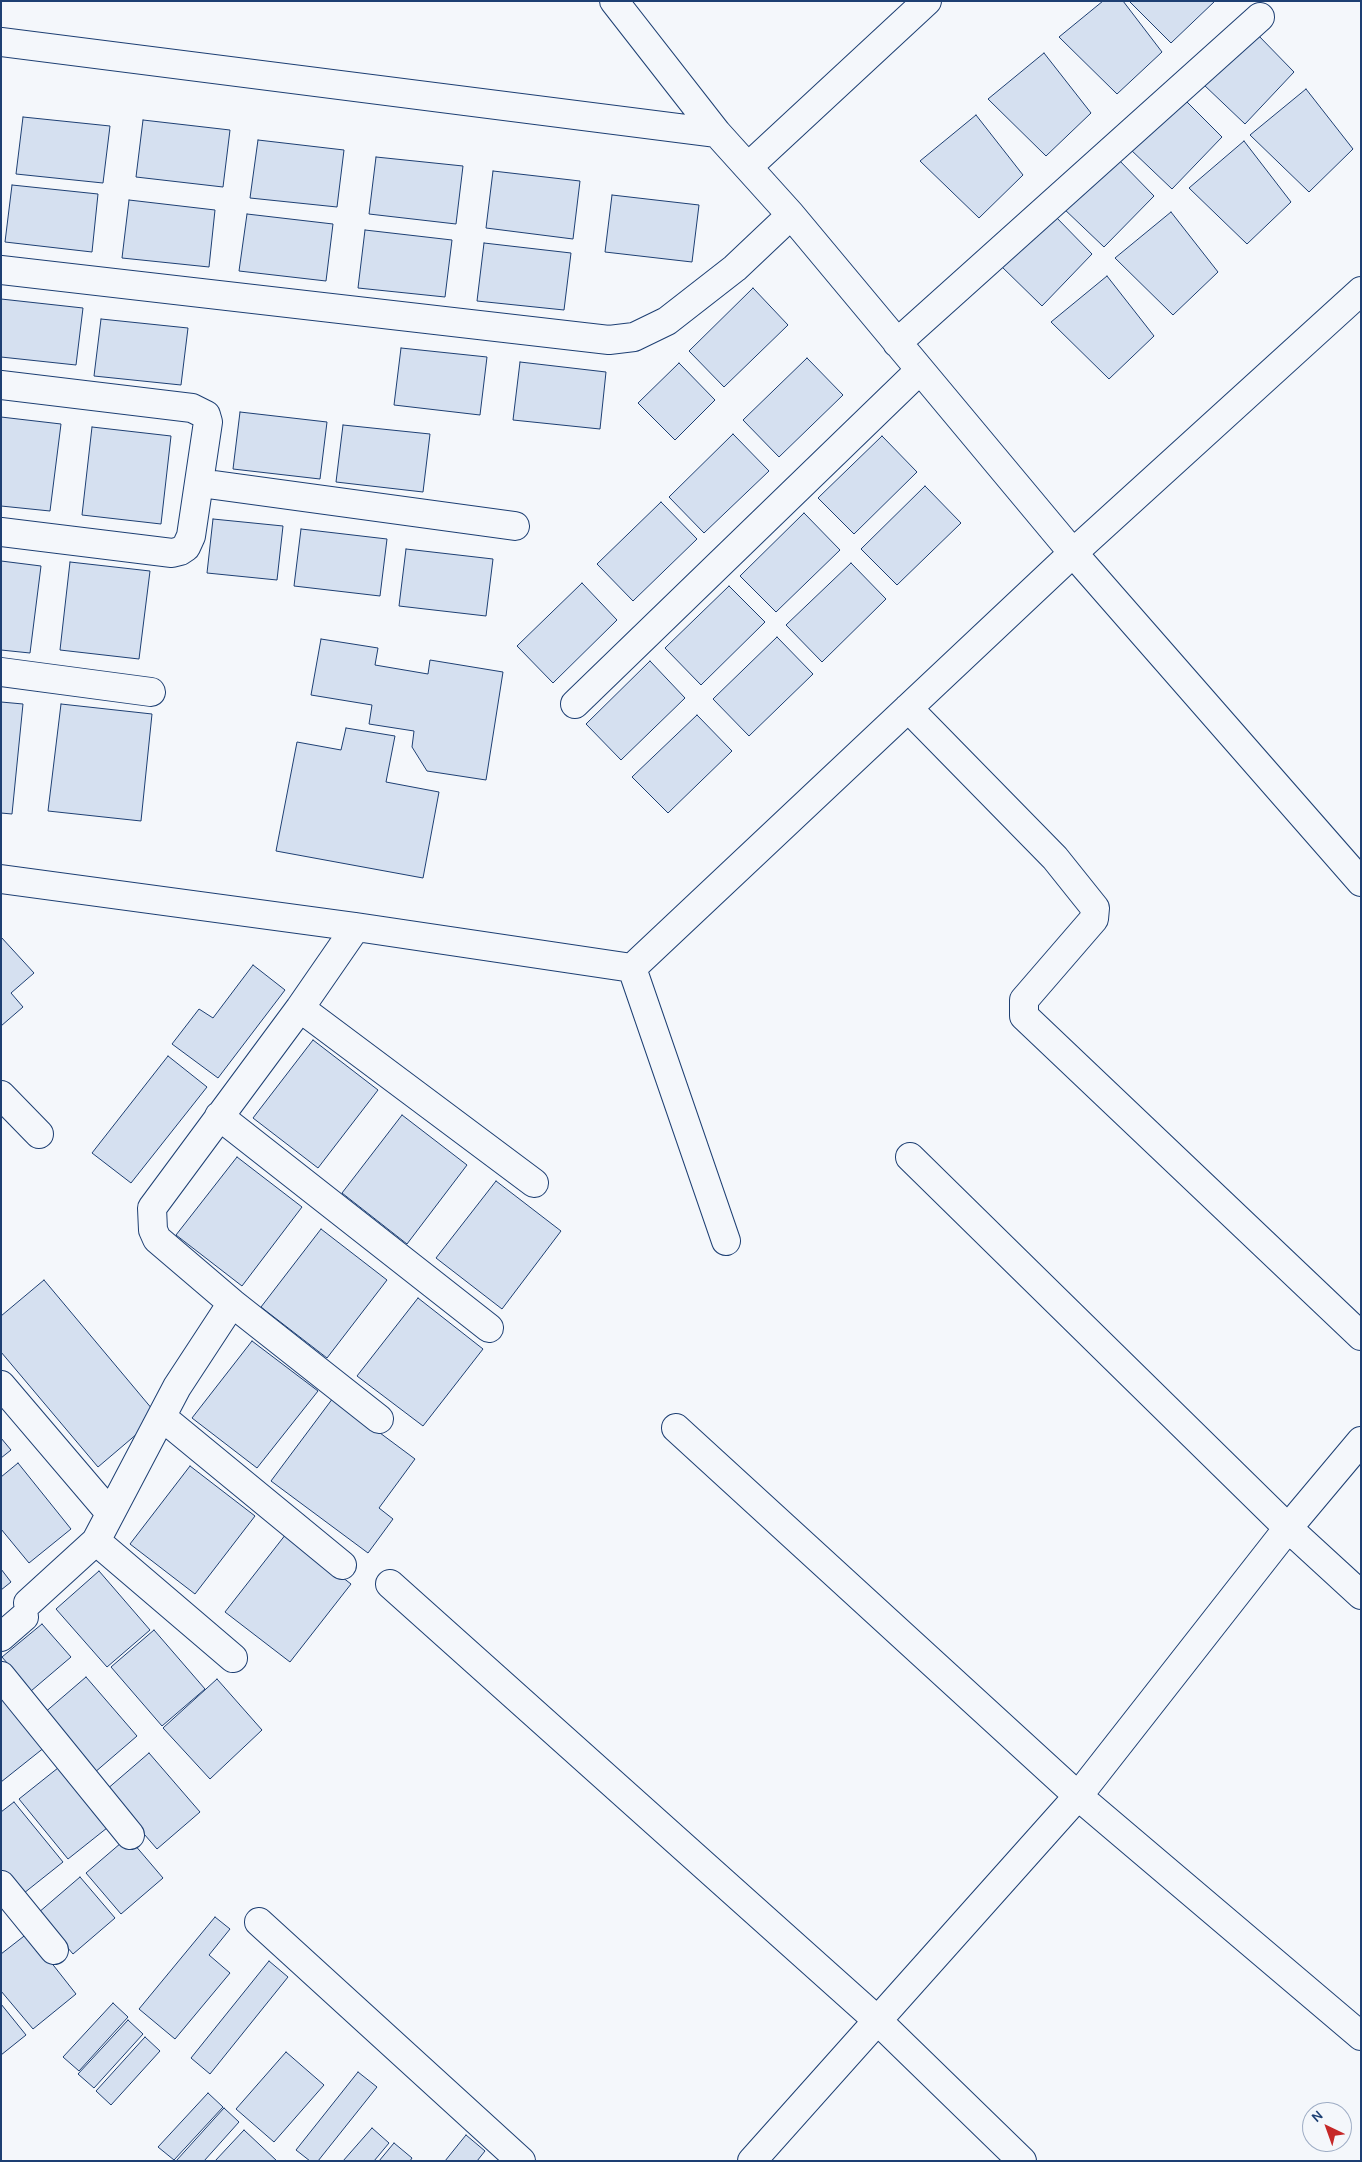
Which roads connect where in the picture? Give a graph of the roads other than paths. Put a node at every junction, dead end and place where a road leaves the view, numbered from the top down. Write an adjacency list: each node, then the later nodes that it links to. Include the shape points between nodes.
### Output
1 (614, 1): 5 (street)
2 (927, 1): 6 (street)
3 (1260, 17): 10 (street)
4 (1, 42): 5 (street)
5 (717, 133): 6 (street)
6 (748, 167): 7 (street)
7 (790, 215): 8 (street, via 735,268 667,321 634,337 609,340); 10 (street)
8 (1, 270)
9 (1361, 291): 16 (street)
10 (897, 343): 11 (street)
11 (920, 370): 16 (street); 19 (street)
12 (1, 385): 13 (street, via 199,410 206,415 208,422)
13 (200, 483): 14 (street); 15 (street, via 191,536 186,547 172,553)
14 (515, 526)
15 (1, 532)
16 (1072, 553): 20 (street); 22 (street)
17 (1, 672): 18 (street)
18 (151, 692)
19 (575, 704)
20 (908, 708): 24 (street); 34 (street, via 1055,858 1095,908 1094,919 1024,1000 1024,1016)
21 (1, 879): 23 (street)
22 (1361, 882)
23 (356, 927): 24 (street); 25 (street)
24 (632, 968): 31 (street)
25 (300, 1008): 27 (street); 30 (street)
26 (1, 1095): 28 (street)
27 (219, 1116): 32 (street, via 152,1208 151,1219 157,1239); 33 (street)
28 (39, 1134)
29 (910, 1157): 41 (street)
30 (534, 1183)
31 (726, 1241)
32 (232, 1303): 36 (street, via 177,1387); 37 (street)
33 (489, 1328)
34 (1361, 1336)
35 (1, 1385): 40 (street)
36 (162, 1417): 40 (street); 43 (street)
37 (379, 1419)
38 (676, 1428): 49 (street)
39 (1361, 1441): 41 (street)
40 (110, 1513): 42 (street)
41 (1288, 1528): 45 (street); 49 (street)
42 (96, 1541): 46 (street); 47 (street)
43 (342, 1565)
44 (390, 1584): 54 (street)
45 (1361, 1595)
46 (1, 1637)
47 (232, 1658)
48 (1, 1676): 50 (street)
49 (1078, 1796): 54 (street); 55 (street)
50 (130, 1835)
51 (1, 1885): 53 (street)
52 (259, 1922): 56 (street)
53 (54, 1950)
54 (877, 2020): 57 (street); 58 (street)
55 (1361, 2036)
56 (522, 2161)
57 (752, 2161)
58 (1022, 2161)

